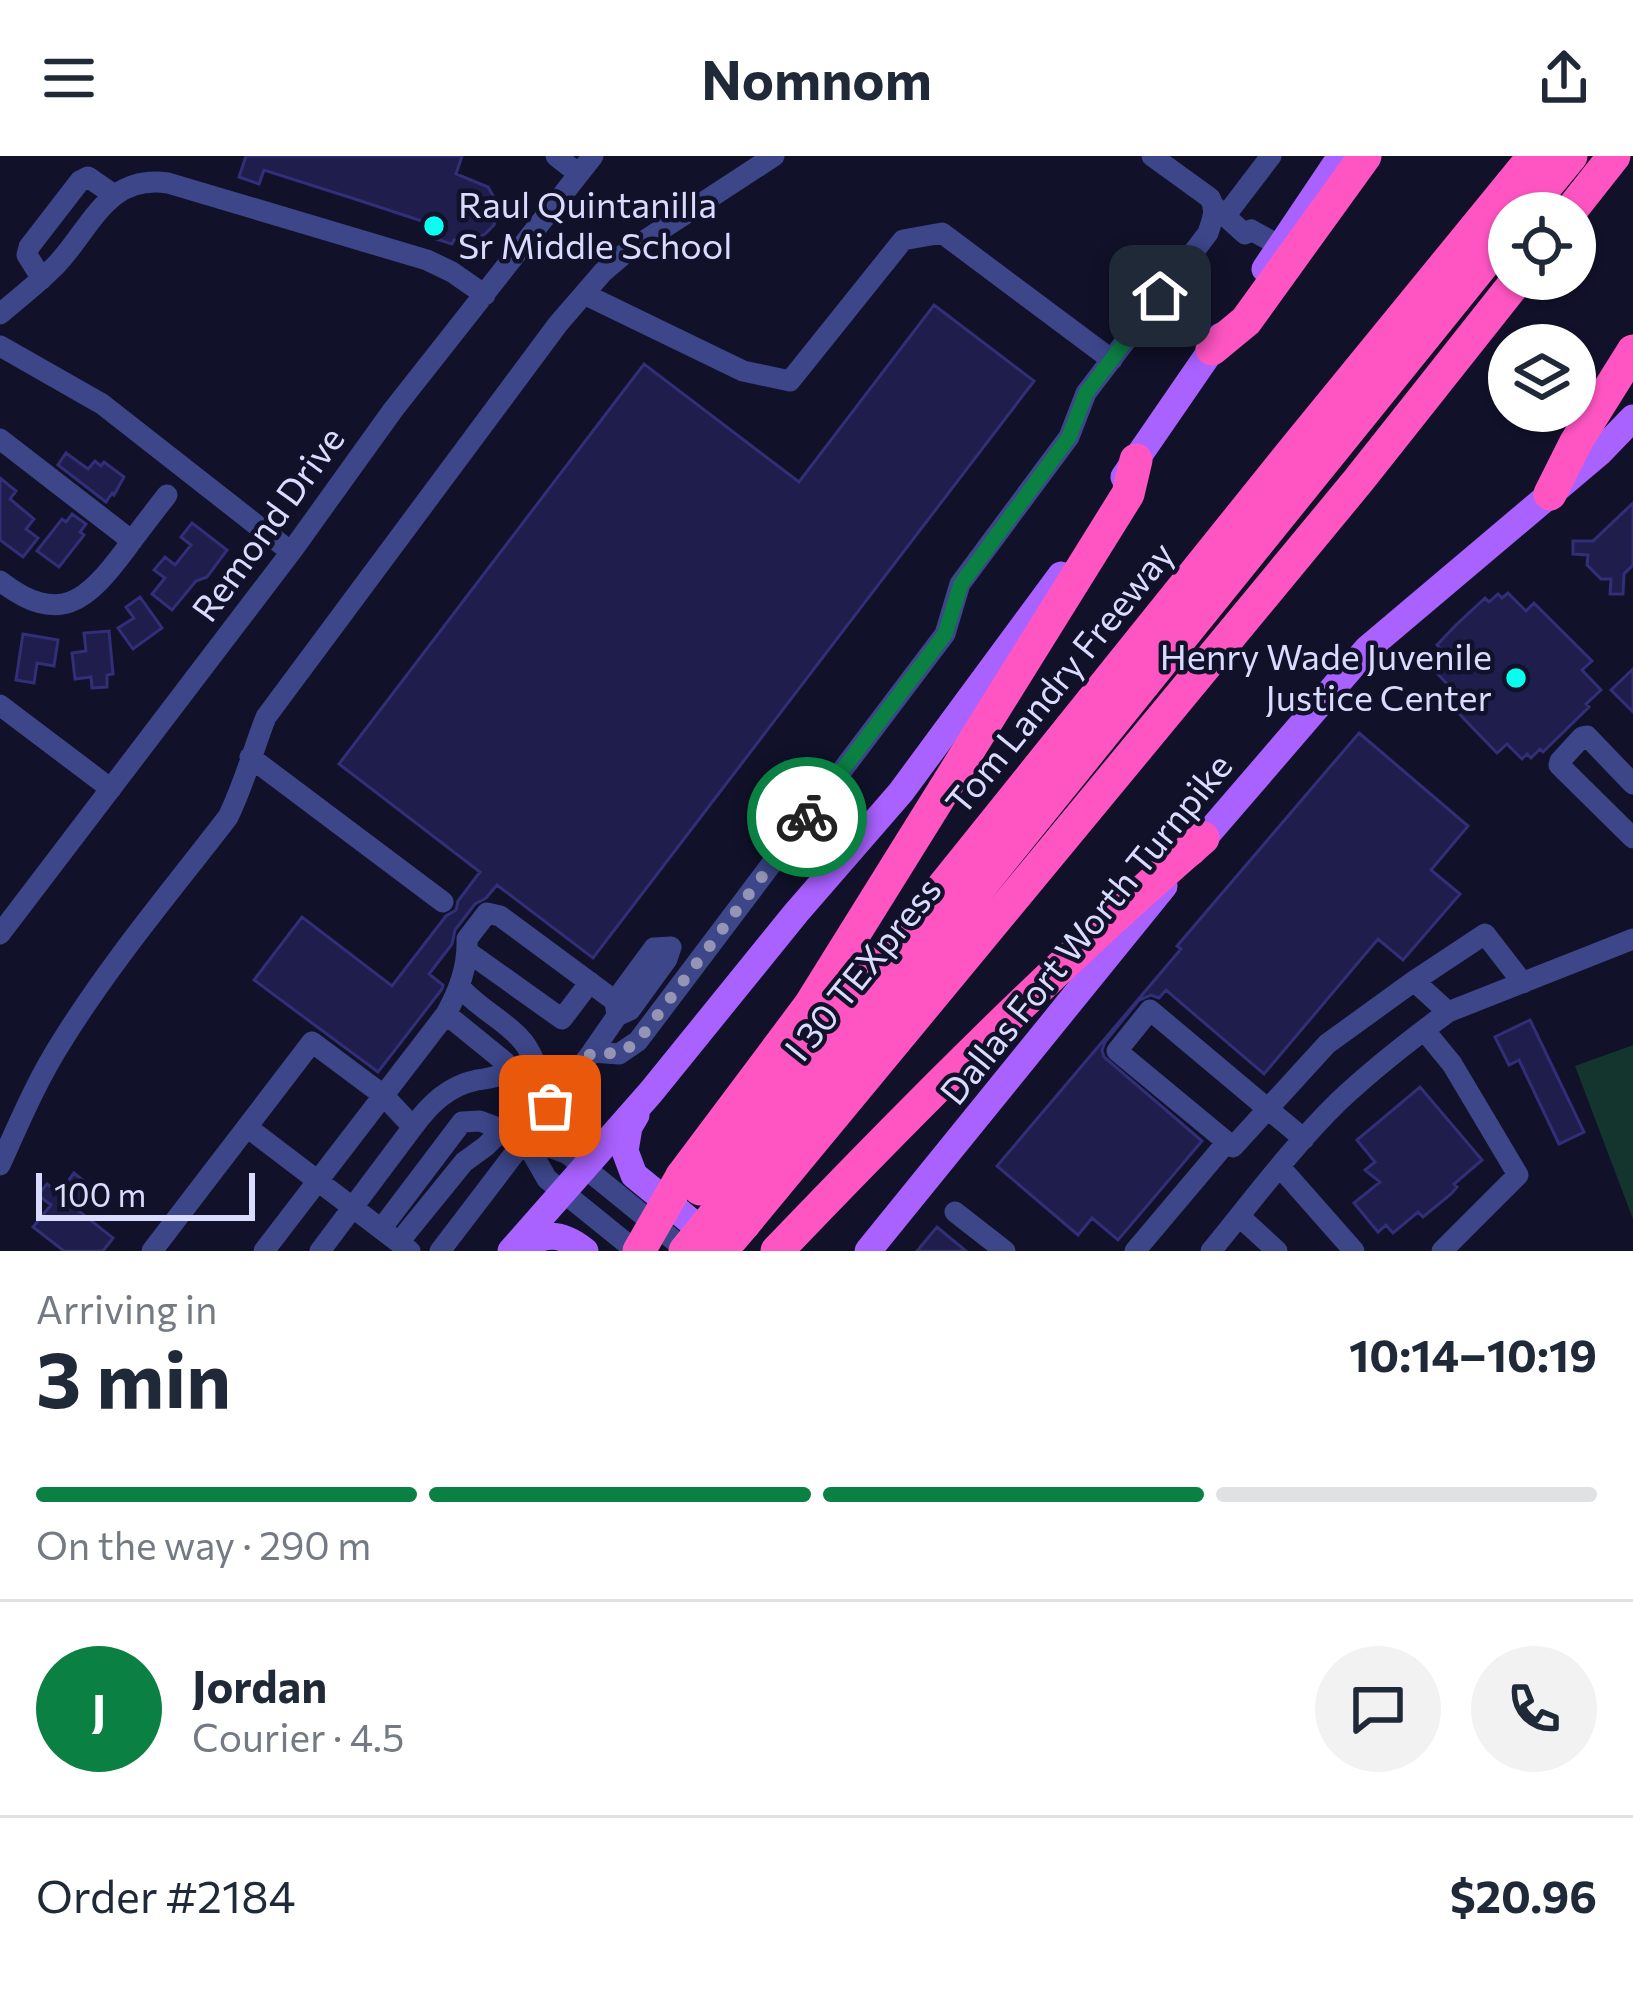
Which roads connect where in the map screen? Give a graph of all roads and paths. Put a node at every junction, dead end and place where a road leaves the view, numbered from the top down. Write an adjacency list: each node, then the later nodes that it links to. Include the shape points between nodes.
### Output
1 (556, 156): 10 (street)
2 (774, 156): 18 (street, via 624,254)
3 (1152, 156): 14 (street)
4 (1271, 156): 14 (street)
5 (1341, 156): 15 (main road)
6 (1365, 156): 23 (highway, via 1246,322)
7 (1534, 156): 71 (highway, Tom Landry Freeway)
8 (1571, 156): 12 (highway)
9 (1614, 156): 13 (highway)
10 (586, 165): 19 (street, Remond Drive)
11 (122, 190): 17 (street); 17 (street, via 80,181 29,247); 19 (street, via 168,183 405,254)
12 (1542, 192)
13 (1586, 192)
14 (1220, 210): 15 (street, via 1245,234); 25 (street)
15 (1280, 247): 23 (main road)
16 (1488, 258): 71 (highway, I 30 TEXpress)
17 (42, 279): 21 (street)
18 (584, 294): 25 (street, via 743,371 790,381 903,240 942,233); 35 (street, via 266,717)
19 (485, 295): 32 (street, Remond Drive)
20 (1501, 300): 71 (highway, Tom Landry Freeway, via 1358,481)
21 (0, 314)
22 (0, 346): 32 (street, via 102,404)
23 (1212, 350): 28 (main road)
24 (1633, 351): 29 (highway)
25 (1112, 360): 44 (street, via 1086,393 1069,437 961,584 945,634)
26 (1633, 418): 29 (main road, Dallas Fort Worth Turnpike)
27 (0, 439): 31 (street)
28 (1136, 460): 54 (main road, via 901,792); 71 (highway, via 1127,494 780,1047)
29 (1550, 494): 38 (main road, Dallas Fort Worth Turnpike, via 1367,649)
30 (167, 495): 31 (street)
31 (132, 541): 33 (street, via 93,590 66,603 36,603)
32 (291, 552): 37 (street, Remond Drive)
33 (0, 581)
34 (0, 705): 37 (street)
35 (250, 757): 40 (street); 64 (street, via 228,817 60,1043)
36 (1633, 784): 39 (street, via 1587,736 1560,761)
37 (111, 790): 41 (street, Remond Drive)
38 (1204, 838): 83 (highway, via 940,1084); 84 (main road, Dallas Fort Worth Turnpike)
39 (1633, 838)
40 (443, 902)
41 (0, 934)
42 (1633, 939): 47 (street)
43 (468, 952): 46 (street, via 562,1019); 46 (street, via 467,939 487,913 500,916); 48 (street)
44 (705, 952): 49 (street, via 688,940 671,947 630,1010); 53 (street, via 638,1041 619,1054)
45 (1414, 981): 47 (street, via 1486,934); 50 (street); 57 (street, via 1327,1044)
46 (590, 982): 49 (street)
47 (1522, 983): 50 (street)
48 (460, 987): 51 (street); 56 (street, via 529,1049)
49 (616, 1008): 53 (street)
50 (1448, 1012): 52 (street)
51 (446, 1014): 55 (street); 59 (street, via 506,1062 506,1072 443,1094)
52 (1424, 1030): 62 (street); 90 (street, via 1518,1175)
53 (599, 1053): 56 (street)
54 (652, 1092): 66 (main road); 71 (main road, via 629,1127 634,1175)
55 (383, 1095): 58 (street, via 312,1042); 59 (street); 67 (street)
56 (550, 1106): 61 (street)
57 (1268, 1108): 62 (street); 63 (street, via 1233,1147); 63 (street, via 1150,1010 1117,1052)
58 (247, 1127): 67 (street); 74 (street)
59 (413, 1127): 69 (street)
60 (501, 1131): 61 (street); 73 (street); 73 (street, via 462,1122)
61 (524, 1139): 66 (street); 68 (street); 77 (street)
62 (1304, 1139): 65 (street)
63 (1227, 1142): 86 (street)
64 (0, 1165)
65 (1280, 1167): 72 (street); 89 (street)
66 (585, 1168): 68 (main road); 82 (street)
67 (317, 1181): 69 (street); 75 (street)
68 (564, 1192): 78 (main road); 80 (street)
69 (353, 1208): 73 (street); 76 (street)
70 (955, 1211): 85 (street)
71 (716, 1216): 80 (highway, bridge); 81 (highway, Tom Landry Freeway); 82 (highway, I 30 TEXpress, bridge)
72 (1239, 1216): 87 (street); 88 (street)
73 (397, 1241)
74 (152, 1251)
75 (264, 1251)
76 (320, 1251)
77 (440, 1251)
78 (515, 1251): 79 (main road, via 558,1235)
79 (586, 1251)
80 (638, 1251)
81 (650, 1251)
82 (686, 1251)
83 (777, 1251)
84 (868, 1251)
85 (1005, 1251)
86 (1135, 1251)
87 (1211, 1251)
88 (1277, 1251)
89 (1354, 1251)
90 (1442, 1251)

